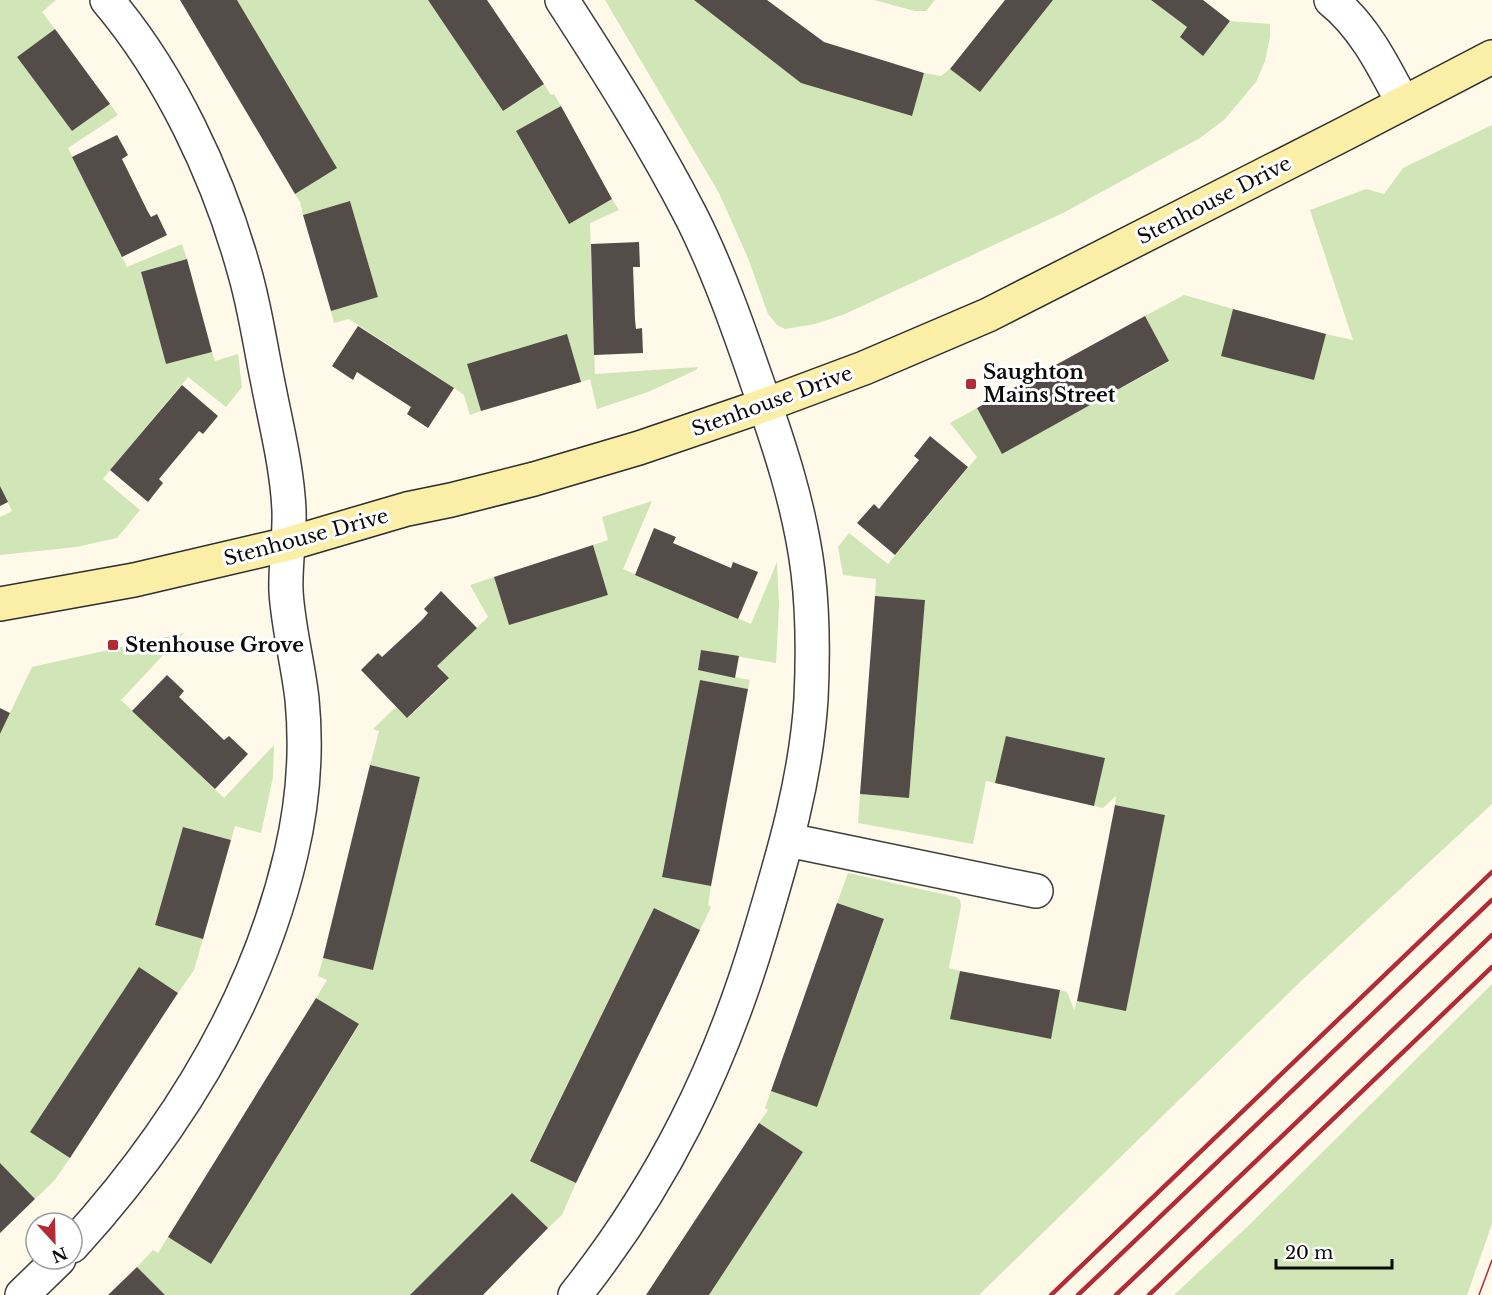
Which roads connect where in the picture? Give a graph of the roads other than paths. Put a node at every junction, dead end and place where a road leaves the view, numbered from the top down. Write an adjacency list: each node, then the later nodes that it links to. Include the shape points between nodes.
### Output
1 (107, 0): 7 (street, via 142,45 172,96 220,195 233,232 255,312 286,475)
2 (562, 0): 6 (street, via 628,103 693,221)
3 (1331, 0): 5 (street, via 1344,10 1377,56)
4 (1492, 57): 5 (street, Stenhouse Drive)
5 (1403, 103): 6 (street, Stenhouse Drive, via 988,315)
6 (765, 405): 7 (street, Stenhouse Drive, via 628,451); 9 (street, via 800,525 808,573 812,642 811,701 803,774)
7 (288, 544): 8 (street, Stenhouse Drive, via 134,580); 11 (street, via 286,592 302,700 304,757 291,855 257,959 209,1061 146,1159)
8 (0, 604)
9 (788, 840): 10 (street); 14 (street, via 742,992 705,1085 642,1201)
10 (1036, 891)
11 (84, 1233)
12 (47, 1271): 13 (street)
13 (22, 1295)
14 (575, 1295)

